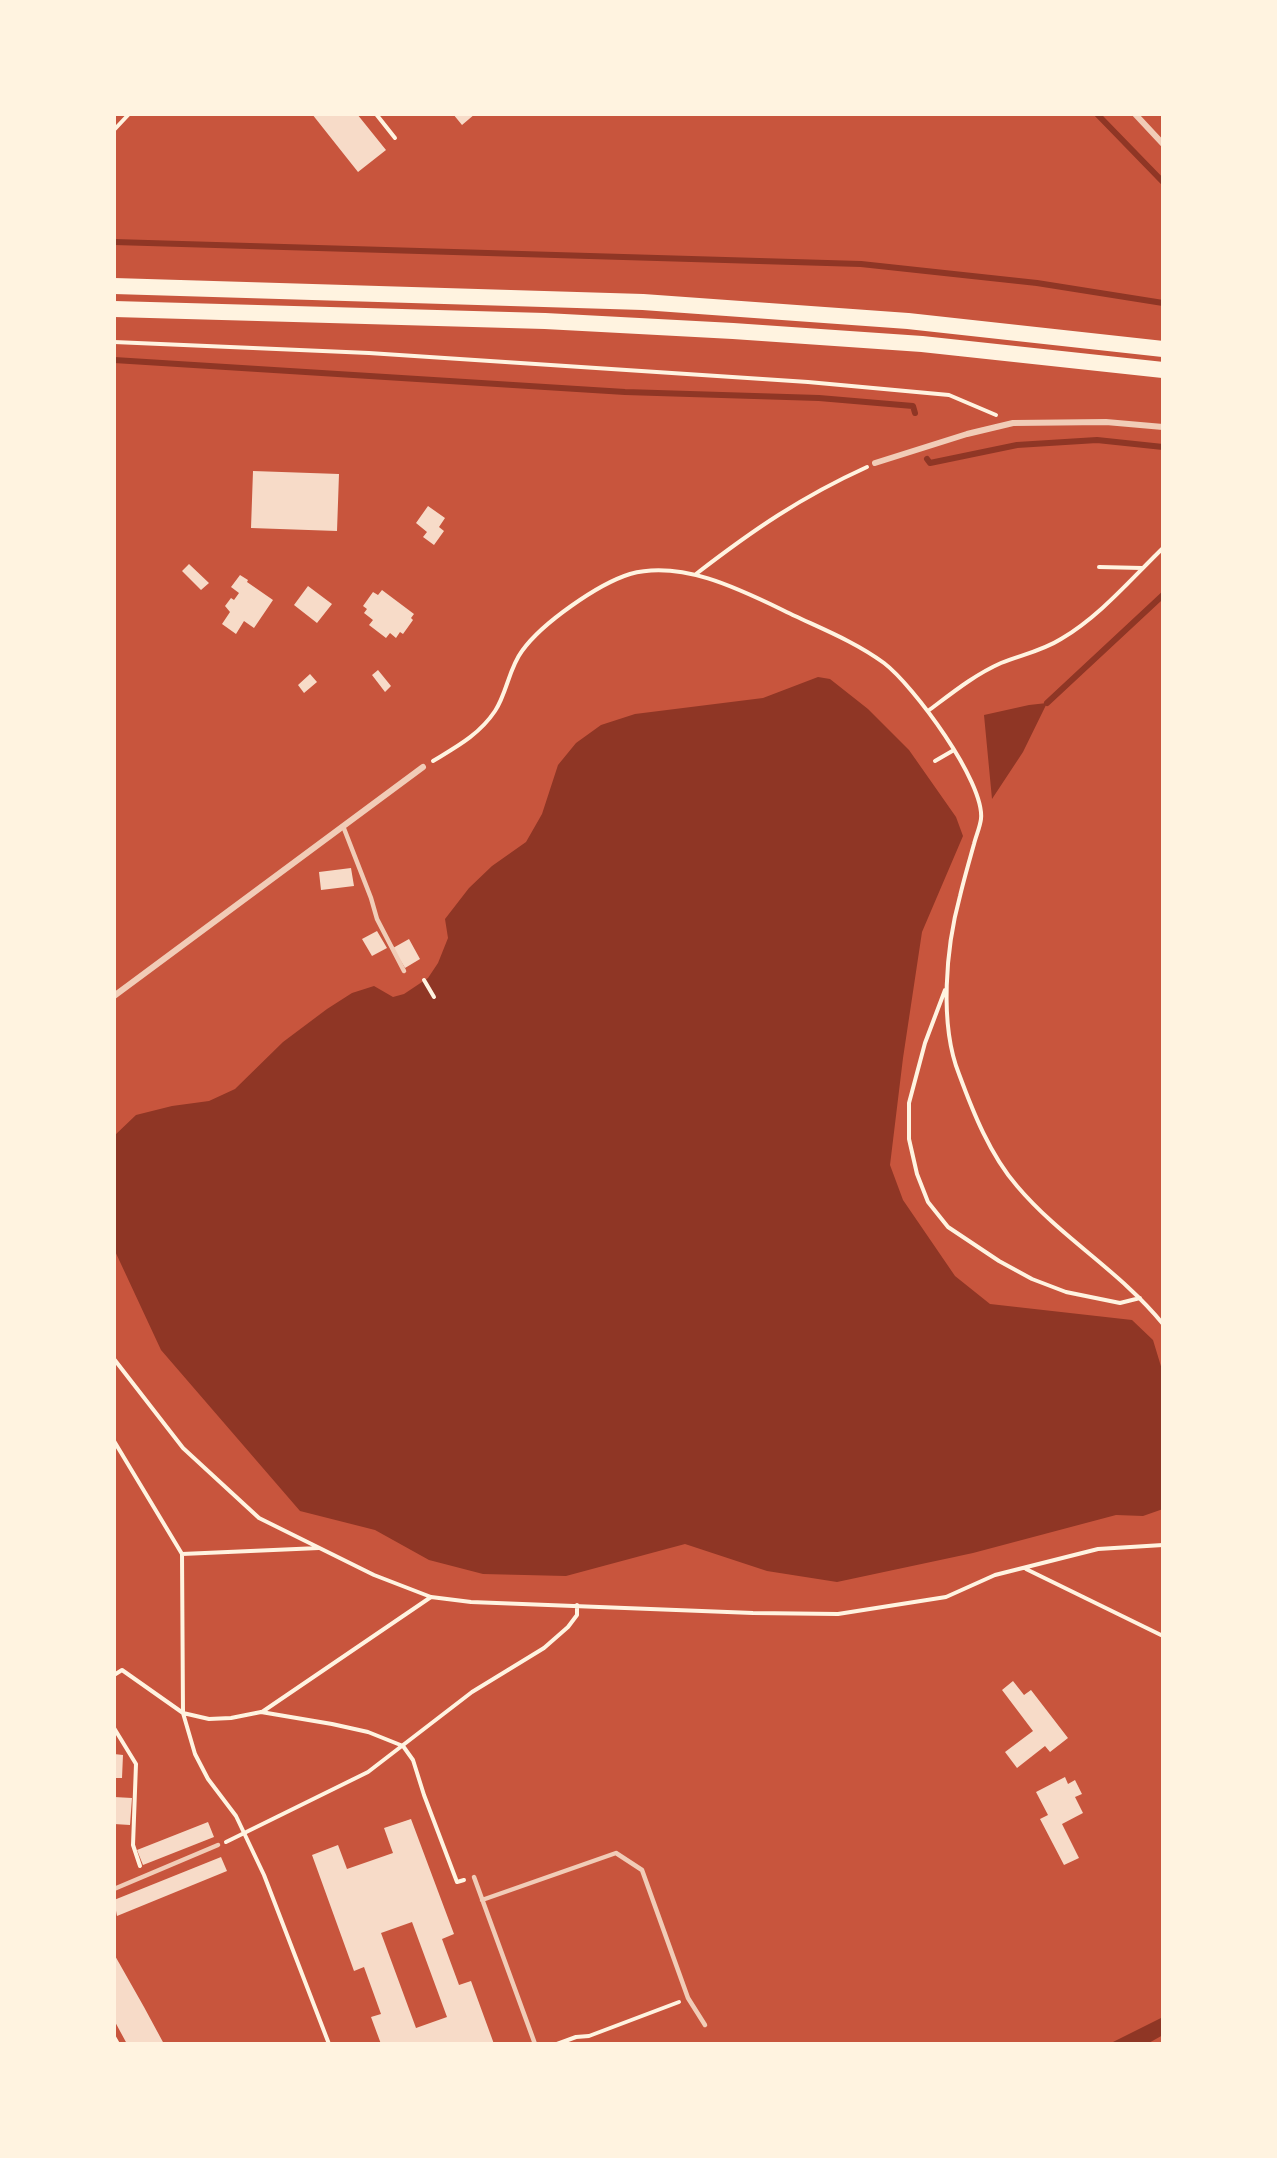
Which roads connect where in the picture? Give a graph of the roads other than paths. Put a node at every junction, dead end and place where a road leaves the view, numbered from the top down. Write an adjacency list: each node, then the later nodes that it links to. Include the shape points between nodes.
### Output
1 (1135, 114): 2 (street)
2 (1163, 144)
3 (114, 286): 5 (highway, via 643,302 908,321)
4 (114, 309): 6 (highway, via 544,321 733,331 922,344)
5 (1163, 349)
6 (1163, 370)
7 (1163, 427): 8 (street, via 1106,422 1013,423)
8 (875, 464)
9 (423, 767): 10 (street)
10 (343, 826): 11 (lane, via 377,919); 12 (street)
11 (404, 971)
12 (114, 996)
13 (218, 1845): 15 (lane)
14 (474, 1877): 16 (lane)
15 (114, 1889)
16 (482, 1900): 17 (lane, via 616,1853 642,1870 688,1998); 18 (lane)
17 (705, 2025)
18 (535, 2044)

